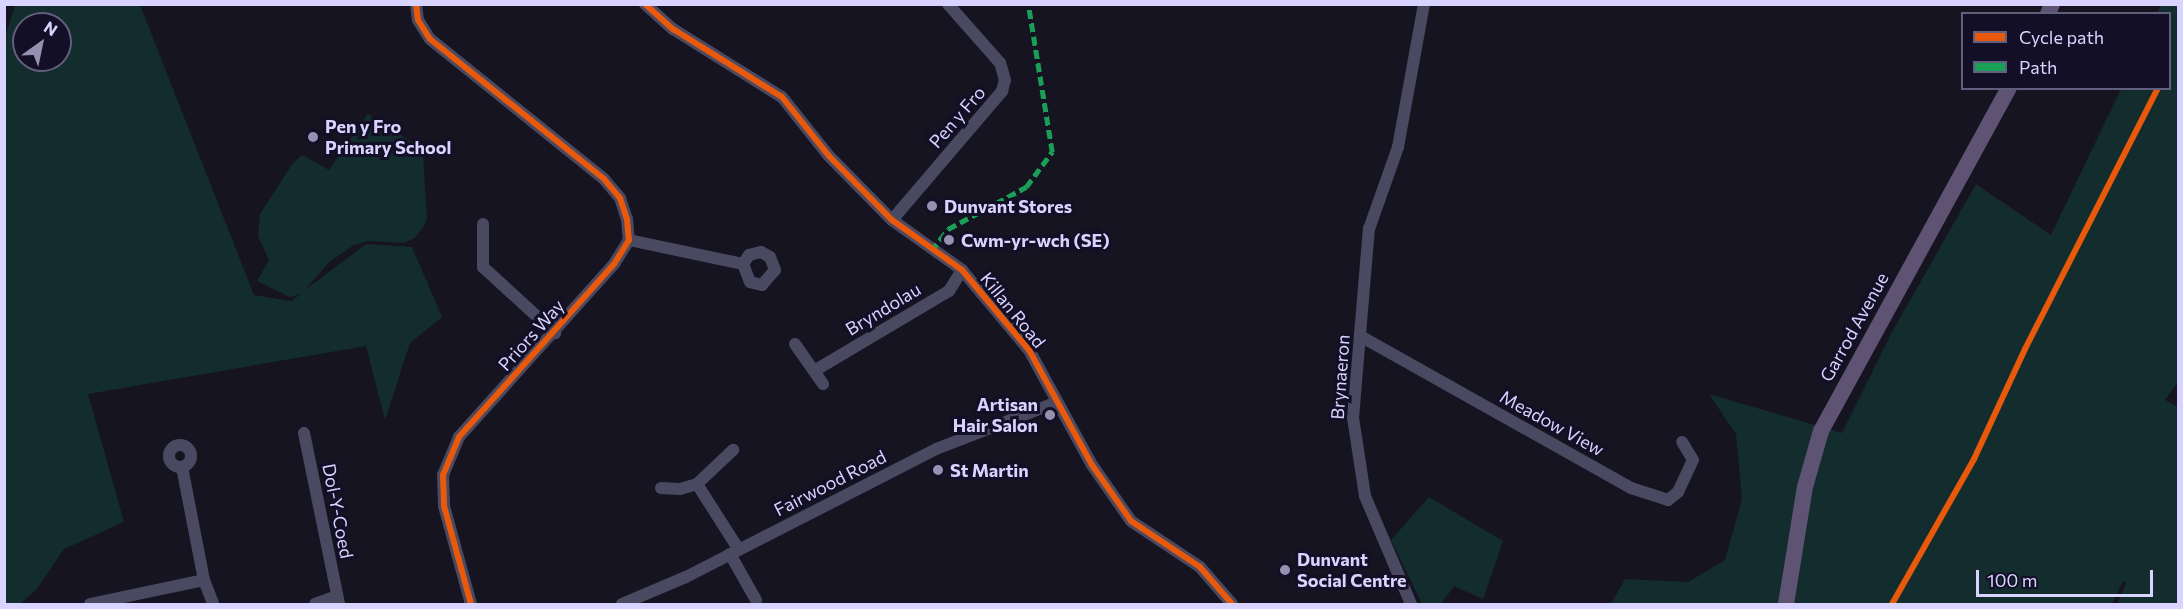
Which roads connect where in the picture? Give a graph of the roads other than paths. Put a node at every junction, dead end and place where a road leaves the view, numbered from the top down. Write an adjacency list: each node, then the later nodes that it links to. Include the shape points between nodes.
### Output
1 (416, 4): 8 (street, via 418,20 430,39 604,179 620,198)
2 (645, 4): 6 (street, Killan Road, via 673,29 782,97 829,156)
3 (948, 4): 6 (street, Pen y Fro, via 1000,63 1005,80 1002,92)
4 (1424, 4): 12 (street, Brynaeron, via 1398,147 1369,229)
5 (2008, 90): 37 (main road, Garrod Avenue, via 1821,432 1805,487)
6 (892, 220): 10 (street, Killan Road)
7 (483, 224): 11 (street, Priors Way, via 483,267)
8 (629, 240): 9 (street); 11 (street, Priors Way)
9 (743, 264)
10 (962, 270): 14 (street, Bryndolau, via 949,291); 16 (street, Killan Road, via 1029,350)
11 (555, 333): 32 (street, Priors Way, via 459,437 442,475 444,506)
12 (1362, 337): 18 (street, Meadow View, via 1631,488 1668,500 1678,492 1693,460); 36 (street, Brynaeron, via 1353,418 1365,496)
13 (795, 344): 14 (street)
14 (814, 371): 15 (street)
15 (823, 384)
16 (1057, 402): 23 (street, Fairwood Road, via 936,449); 25 (street, Killan Road, via 1092,465 1131,520 1200,567)
17 (304, 433): 27 (street, Dol-Y-Coed)
18 (1682, 442)
19 (733, 450): 21 (street)
20 (182, 467): 24 (street)
21 (697, 484): 22 (street, via 680,489); 23 (street)
22 (661, 488)
23 (734, 552): 26 (street); 28 (street, Fairwood Road)
24 (204, 580): 29 (street); 30 (street)
25 (1219, 590): 34 (street); 35 (street, Killan Road)
26 (756, 600)
27 (338, 601): 31 (street, Dol-Y-Coed)
28 (640, 602): 33 (street, Fairwood Road)
29 (90, 604)
30 (213, 604)
31 (315, 604)
32 (471, 604)
33 (622, 604)
34 (1217, 604)
35 (1232, 604)
36 (1411, 604)
37 (1786, 604)

